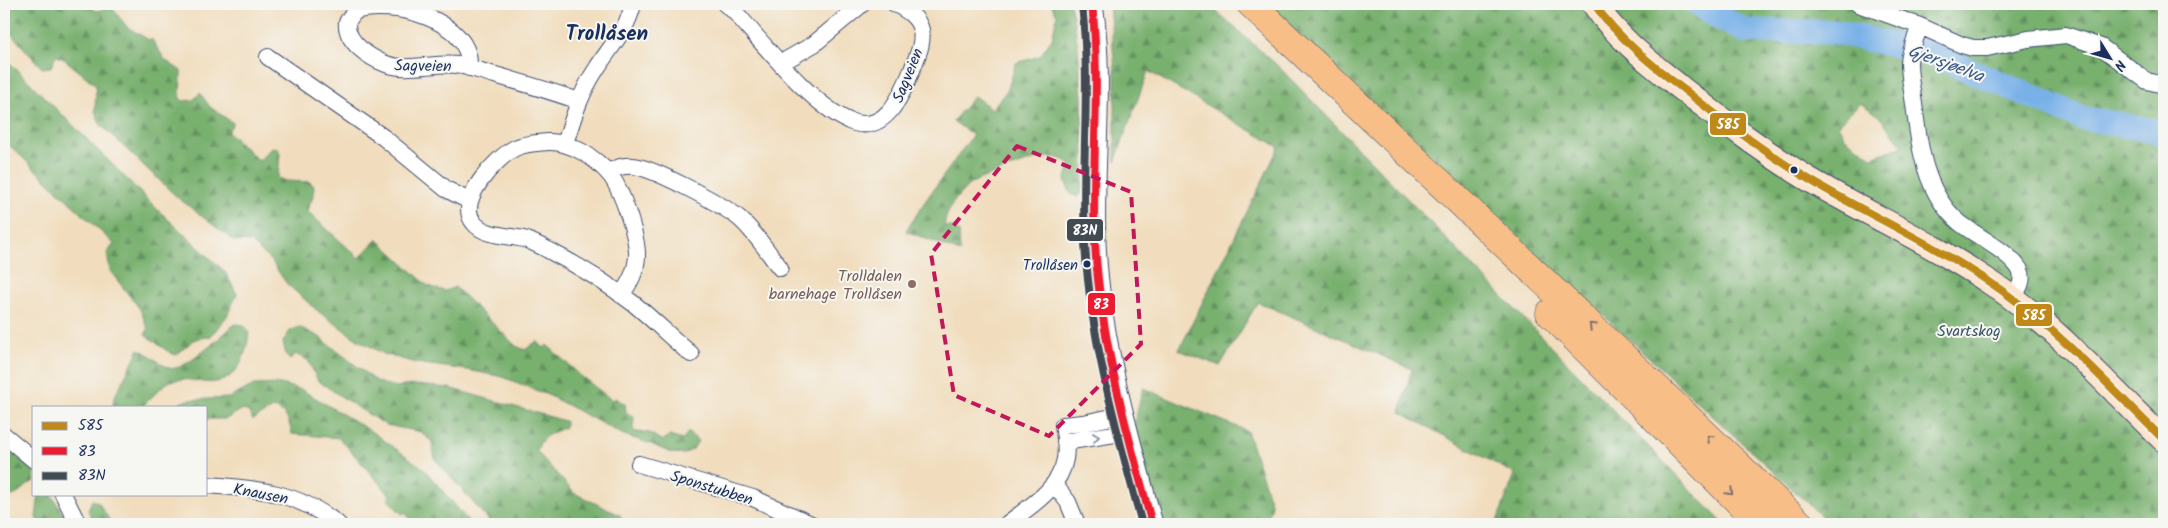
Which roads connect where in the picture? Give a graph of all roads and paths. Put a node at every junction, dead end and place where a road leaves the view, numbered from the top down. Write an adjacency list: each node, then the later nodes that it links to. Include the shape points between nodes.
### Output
1 (633, 4): 15 (street, via 623,32 597,67)
2 (725, 4): 12 (street, Sagveien)
3 (862, 4): 12 (street, via 814,44)
4 (895, 4): 12 (street, Sagveien, via 916,19 922,37 900,98 884,118 864,124 849,121 826,106)
5 (1092, 4): 23 (street, via 1097,70 1097,267 1106,336)
6 (1234, 4): 38 (highway, one-way to 38, via 1634,395)
7 (1251, 4): 39 (highway, one-way to 7)
8 (1594, 4): 21 (main road, via 1638,52 1733,128 1808,178 1946,254)
9 (1858, 4): 10 (street)
10 (1917, 33): 14 (street, via 1973,48 2066,35 2101,47 2147,80); 21 (street, via 1909,60 1919,147 1932,184 1944,206 1959,222 2020,271 2020,286)
11 (268, 57): 18 (street, via 383,137 446,190)
12 (781, 63)
13 (469, 68): 13 (street, Sagveien, via 386,64 356,44 347,22 355,11 373,8 415,11 432,17 446,25 464,44); 15 (street, Sagveien)
14 (2164, 85)
15 (579, 101): 16 (street)
16 (565, 144): 17 (street); 18 (street, via 539,143 515,148 494,165)
17 (608, 173): 19 (street, via 627,166 643,168 725,208 744,223); 20 (street, via 631,223 637,249 634,276)
18 (469, 201): 20 (street, via 471,218 482,229 528,240)
19 (780, 268)
20 (621, 295): 22 (street)
21 (2013, 298): 25 (main road, via 2076,352)
22 (691, 354)
23 (1125, 423): 26 (street, one-way to 23); 26 (street, via 1064,425); 37 (street)
24 (4, 435): 27 (street)
25 (2164, 440)
26 (1065, 442): 29 (street, via 1065,460)
27 (32, 458)
28 (639, 464): 34 (street, Sponstubben, via 753,498)
29 (1054, 484): 35 (street); 36 (street, via 1068,502)
30 (208, 485): 33 (street, Knausen, via 254,488 286,496 315,508)
31 (66, 496): 32 (street)
32 (78, 524)
33 (338, 524)
34 (811, 524)
35 (1007, 524)
36 (1078, 524)
37 (1152, 524)
38 (1761, 524)
39 (1800, 524)

